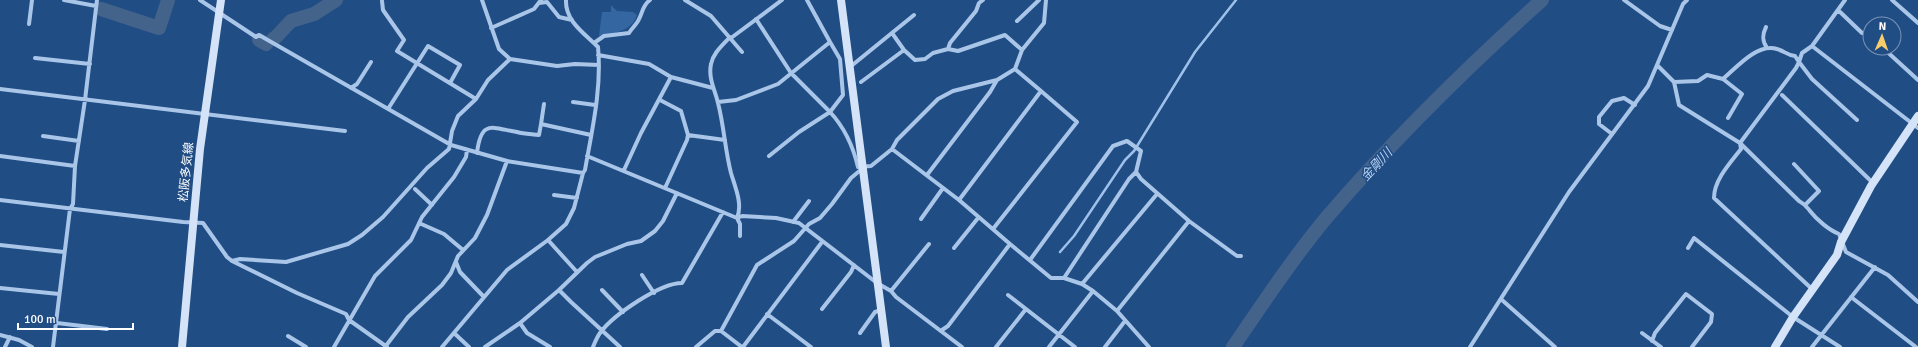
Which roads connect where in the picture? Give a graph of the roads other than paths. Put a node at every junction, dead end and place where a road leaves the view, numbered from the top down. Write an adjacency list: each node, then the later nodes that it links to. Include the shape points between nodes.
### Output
1 (32, 0): 31 (street)
2 (64, 0): 23 (street)
3 (97, 0): 23 (street)
4 (200, 0): 25 (street)
5 (221, 0): 25 (street, 松阪多気線)
6 (482, 0): 33 (street)
7 (566, 0): 28 (street, via 565,9)
8 (650, 0): 39 (street, via 629,32 604,36)
9 (685, 0): 37 (street, via 711,16)
10 (782, 0): 27 (street)
11 (807, 0): 38 (street)
12 (841, 0): 56 (street)
13 (984, 0): 22 (street)
14 (1039, 0): 29 (street)
15 (1046, 0): 44 (street, via 1044,23)
16 (1624, 0): 34 (street, via 1660,26)
17 (1686, 0): 34 (street)
18 (1844, 0): 24 (street)
19 (1892, 0): 30 (street)
20 (382, 1): 52 (street, via 382,10 404,40 397,51)
21 (540, 2): 28 (street, via 548,2 559,17); 33 (street, via 534,9)
22 (977, 2): 42 (street, via 976,11)
23 (96, 6): 53 (street)
24 (1838, 10): 36 (street); 40 (street)
25 (218, 13): 66 (street); 81 (street, 松阪多気線)
26 (914, 15): 35 (street)
27 (756, 19): 37 (street); 58 (street)
28 (572, 20): 39 (street)
29 (1017, 22)
30 (1918, 22)
31 (29, 24)
32 (1766, 27): 41 (street, via 1763,43)
33 (491, 28): 49 (street, via 499,49)
34 (1672, 30): 55 (street)
35 (892, 33): 43 (street); 56 (street)
36 (1862, 33)
37 (731, 37): 45 (street); 67 (street, via 714,55 711,63)
38 (830, 42): 58 (street); 80 (street, via 840,59 843,95)
39 (594, 43): 46 (street, via 598,47)
40 (1812, 46): 51 (street, via 1802,53); 86 (street)
41 (1767, 48): 51 (street, via 1779,49 1787,55 1795,56); 60 (street, via 1750,55)
42 (948, 49): 43 (street, via 925,59 915,60); 44 (street, via 958,51 1005,35)
43 (904, 50): 63 (street)
44 (1022, 50): 57 (street)
45 (742, 52)
46 (598, 55): 54 (street); 59 (street, via 649,64)
47 (1892, 56): 62 (street)
48 (35, 58): 53 (street)
49 (510, 59): 54 (street, via 557,66); 72 (street, via 488,80)
50 (370, 62): 66 (street, via 357,84)
51 (1799, 62): 84 (street, via 1812,79); 94 (street)
52 (417, 63): 65 (street); 65 (street, via 428,46 447,57 460,65); 79 (street)
53 (90, 64): 71 (street)
54 (599, 65): 78 (street)
55 (1657, 65): 64 (street); 77 (street, via 1648,86)
56 (850, 67): 105 (street)
57 (1015, 68): 61 (street); 69 (street)
58 (791, 73): 75 (street, via 778,84 736,100); 80 (street)
59 (671, 77): 67 (street); 73 (street)
60 (1724, 79): 64 (street, via 1707,75 1698,81); 83 (street, via 1742,94)
61 (997, 80): 96 (street, via 953,91 938,99 897,140); 109 (street)
62 (1918, 80)
63 (860, 82)
64 (1674, 82): 94 (street, via 1680,105)
65 (450, 83): 72 (street)
66 (351, 88): 79 (street)
67 (713, 88): 75 (street)
68 (0, 89): 71 (street)
69 (1041, 91): 119 (street); 133 (street, via 1077,122)
70 (1782, 95): 110 (street)
71 (85, 100): 81 (street); 93 (street)
72 (476, 100): 95 (street, via 456,119)
73 (660, 100): 90 (street, via 681,111); 106 (street)
74 (573, 102): 78 (street)
75 (718, 102): 92 (street)
76 (544, 104): 85 (street)
77 (1635, 104): 89 (street); 89 (street, via 1624,98 1612,101 1599,117 1599,124)
78 (595, 105): 88 (street)
79 (388, 109): 95 (street)
80 (830, 112): 101 (street); 105 (street, via 850,141 858,167)
81 (204, 114): 87 (street); 128 (street, 松阪多気線)
82 (1918, 116): 86 (street)
83 (1728, 118)
84 (1857, 120)
85 (541, 124): 88 (street); 98 (street, via 539,135 498,127 489,128 480,136)
86 (1915, 126): 110 (street)
87 (345, 131)
88 (591, 134): 100 (street)
89 (1612, 134): 169 (street, via 1569,192)
90 (688, 135): 92 (street); 111 (street)
91 (43, 136): 93 (street)
92 (725, 140): 125 (street, via 740,212)
93 (80, 141): 104 (street)
94 (1740, 143): 121 (street, via 1798,201); 159 (street, via 1741,149 1724,170 1714,192 1714,198)
95 (451, 145): 97 (street); 147 (street, via 383,217 348,244 286,262 240,259)
96 (892, 149): 105 (street, via 871,166); 109 (street)
97 (467, 150): 98 (street); 122 (street, via 466,157 454,177)
98 (477, 153): 102 (street)
99 (0, 156): 104 (street)
100 (587, 156): 106 (street); 108 (street)
101 (769, 156)
102 (507, 161): 108 (street); 143 (street, via 487,215 475,238)
103 (1794, 164): 121 (street, via 1819,191)
104 (75, 166): 123 (street, via 73,204)
105 (863, 167): 132 (street, via 851,178 832,204); 156 (street)
106 (624, 170): 111 (street)
107 (1136, 172): 115 (street); 146 (street, via 1141,151 1127,141 1114,146); 155 (street)
108 (583, 173): 117 (street)
109 (927, 175): 112 (street)
110 (1873, 183): 137 (street)
111 (665, 188): 114 (street)
112 (943, 188): 119 (street); 127 (street)
113 (415, 189): 122 (street)
114 (677, 193): 124 (street); 152 (street, via 655,231 641,241 595,257)
115 (1157, 194): 129 (street); 157 (street)
116 (554, 195): 117 (street)
117 (577, 198): 135 (street, via 568,221)
118 (0, 200): 123 (street)
119 (959, 200): 126 (street)
120 (809, 201): 130 (street)
121 (1806, 204): 137 (street, via 1810,212 1838,234)
122 (432, 205): 131 (street)
123 (70, 209): 128 (street); 144 (street)
124 (723, 212): 125 (street); 164 (street, via 682,283 675,283)
125 (737, 218): 130 (street, via 776,218); 134 (street)
126 (978, 218): 133 (street); 141 (street)
127 (921, 219)
128 (193, 221): 147 (street, via 204,223); 198 (street, 松阪多気線)
129 (1189, 221): 145 (street, via 1237,256); 174 (street)
130 (793, 222): 132 (street)
131 (419, 223): 143 (street, via 444,234); 178 (street, via 411,240 375,276)
132 (807, 228): 136 (street); 185 (street, via 794,241 757,264)
133 (993, 229): 139 (street)
134 (740, 236)
135 (548, 240): 152 (street); 167 (street, via 507,270)
136 (822, 242): 149 (street); 176 (street)
137 (1841, 242): 150 (street, via 1846,252); 159 (street, via 1836,255)
138 (930, 244): 162 (street)
139 (1010, 244): 146 (street); 184 (street, via 948,326)
140 (0, 245): 144 (street)
141 (954, 248)
142 (1688, 248): 177 (street, via 1694,238)
143 (463, 250): 148 (street)
144 (64, 252): 165 (street)
145 (1241, 256)
146 (1030, 260): 155 (street, via 1051,278)
147 (232, 261): 178 (street, via 346,314)
148 (456, 262): 151 (street); 153 (street)
149 (854, 265): 156 (street); 172 (street)
150 (1875, 267): 168 (street); 170 (street, via 1888,275)
151 (460, 272): 153 (street); 167 (street)
152 (577, 272): 160 (street)
153 (451, 273): 201 (street, via 442,285 408,316)
154 (642, 275): 164 (street)
155 (1064, 278): 157 (street)
156 (877, 283): 162 (street); 173 (street)
157 (1082, 284): 163 (street)
158 (0, 288): 165 (street)
159 (1812, 289): 177 (street)
160 (559, 290): 181 (street); 183 (street)
161 (602, 290): 175 (street)
162 (891, 291): 184 (street)
163 (1093, 291): 174 (street); 189 (street)
164 (654, 293): 175 (street)
165 (59, 294): 180 (street)
166 (1008, 295): 171 (street)
167 (484, 296): 186 (street)
168 (1851, 298): 190 (street); 225 (street)
169 (1502, 300): 218 (street); 219 (street)
170 (1918, 302)
171 (1026, 309): 189 (street); 213 (street)
172 (822, 310)
173 (881, 310): 187 (street, via 875,312); 211 (street)
174 (1117, 311): 179 (street)
175 (623, 312): 183 (street)
176 (767, 314): 209 (street); 210 (street)
177 (1793, 317): 190 (street); 222 (street)
178 (349, 320): 200 (street); 201 (street)
179 (1125, 321): 216 (street); 217 (street)
180 (57, 323): 182 (street); 197 (street)
181 (520, 323): 204 (street); 205 (street, via 527,333)
182 (107, 329)
183 (602, 330): 206 (street); 207 (street)
184 (942, 330): 212 (street)
185 (721, 331): 208 (street, via 715,331); 209 (street)
186 (454, 333): 202 (street); 203 (street)
187 (860, 333)
188 (1642, 333): 194 (street)
189 (1058, 334): 214 (street); 215 (street)
190 (1821, 334): 223 (street); 224 (street)
191 (0, 335): 193 (street)
192 (288, 336): 199 (street)
193 (10, 337): 195 (street); 196 (street)
194 (1652, 340): 220 (street); 221 (street, via 1686,294 1712,314 1711,322)
195 (5, 347)
196 (32, 347)
197 (53, 347)
198 (182, 347)
199 (306, 347)
200 (334, 347)
201 (386, 347)
202 (442, 347)
203 (469, 347)
204 (485, 347)
205 (550, 347)
206 (593, 347)
207 (620, 347)
208 (696, 347)
209 (743, 347)
210 (811, 347)
211 (886, 347)
212 (962, 347)
213 (996, 347)
214 (1049, 347)
215 (1075, 347)
216 (1105, 347)
217 (1149, 347)
218 (1470, 347)
219 (1556, 347)
220 (1661, 347)
221 (1692, 347)
222 (1775, 347)
223 (1812, 347)
224 (1840, 347)
225 (1916, 347)

